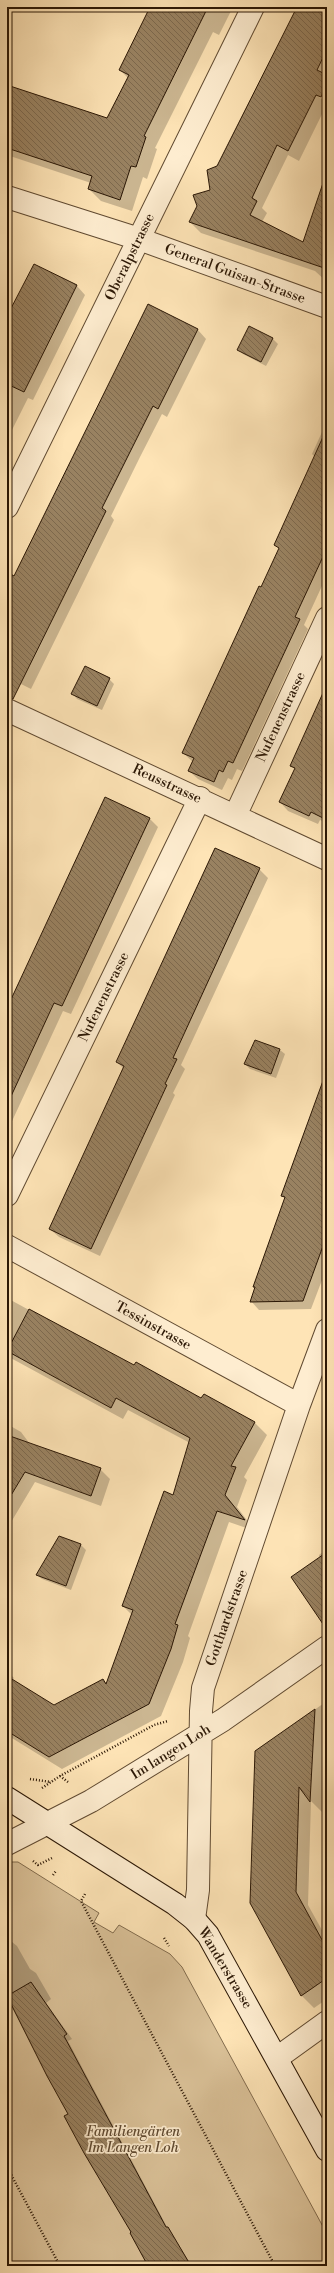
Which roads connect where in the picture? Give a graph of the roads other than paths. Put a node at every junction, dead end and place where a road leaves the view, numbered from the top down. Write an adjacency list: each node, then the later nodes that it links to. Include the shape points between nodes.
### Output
1 (253, 7): 3 (street, Oberalpstrasse)
2 (7, 196): 3 (street, General Guisan-Strasse)
3 (139, 239): 4 (street, General Guisan-Strasse); 5 (street, Oberalpstrasse)
4 (327, 307)
5 (7, 507)
6 (327, 618): 9 (street, Nufenenstrasse)
7 (7, 710): 8 (street, Reusstrasse)
8 (200, 798): 9 (street, Reusstrasse); 11 (street, Nufenenstrasse)
9 (236, 816): 10 (street, Reusstrasse)
10 (327, 859)
11 (7, 1195)
12 (7, 1246): 14 (street, Tessinstrasse)
13 (327, 1330): 14 (street, Gotthardstrasse)
14 (299, 1405): 16 (street, Gotthardstrasse, via 203,1688)
15 (327, 1647): 16 (street, Im langen Loh)
16 (200, 1734): 18 (street, Im langen Loh, via 91,1801); 20 (street, Gotthardstrasse, via 198,1890)
17 (12, 1801): 18 (street, Wanderstrasse)
18 (47, 1824): 19 (street, Im langen Loh); 20 (street, Wanderstrasse, via 175,1904)
19 (7, 1844)
20 (194, 1919): 22 (street, Wanderstrasse, via 208,1935)
21 (327, 2022): 22 (street)
22 (276, 2058): 23 (street, Wanderstrasse)
23 (327, 2150)

